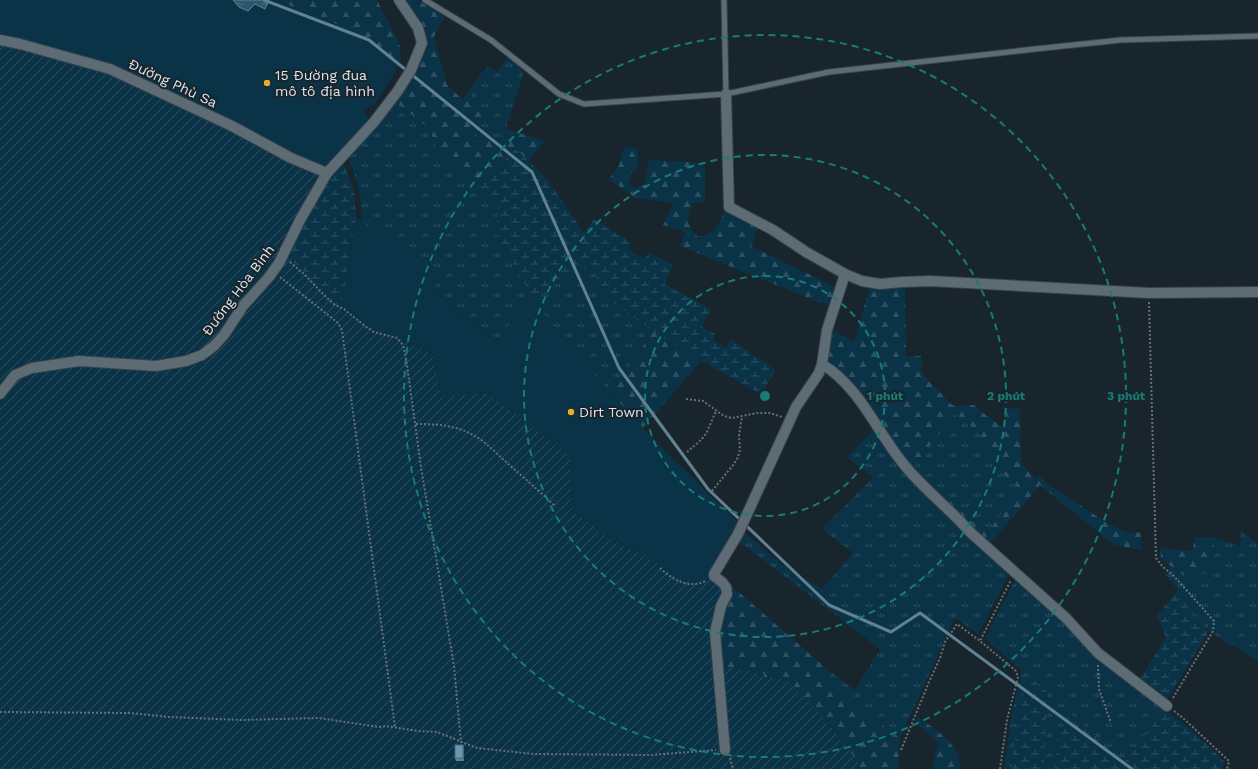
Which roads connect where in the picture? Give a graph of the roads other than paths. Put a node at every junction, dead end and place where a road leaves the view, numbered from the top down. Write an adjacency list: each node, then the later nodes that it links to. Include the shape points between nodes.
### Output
1 (399, 0): 7 (street, Đường Hòa Bình, via 418,28 422,43 411,70 364,133)
2 (425, 0): 6 (lane, via 491,40 559,94 584,104)
3 (724, 0): 6 (lane)
4 (1258, 36): 6 (lane, via 1121,40 1035,49 829,72)
5 (0, 40): 7 (street, Đường Phù Sa, via 110,69 232,126 291,158)
6 (726, 94): 8 (street, via 729,207 773,230)
7 (327, 173): 11 (street, Đường Hòa Bình, via 300,220 284,256 243,306 224,335 202,355 186,361 156,366 79,361 32,368 15,375)
8 (845, 274): 9 (street, via 862,282 880,284 930,281 1149,293); 10 (street, via 827,330)
9 (1258, 292)
10 (822, 364): 12 (street, via 834,371 847,384 906,468 970,532 1066,618 1098,653); 13 (street, via 790,420 738,534 714,574 726,587 715,632)
11 (0, 394)
12 (1167, 706)
13 (725, 750)

